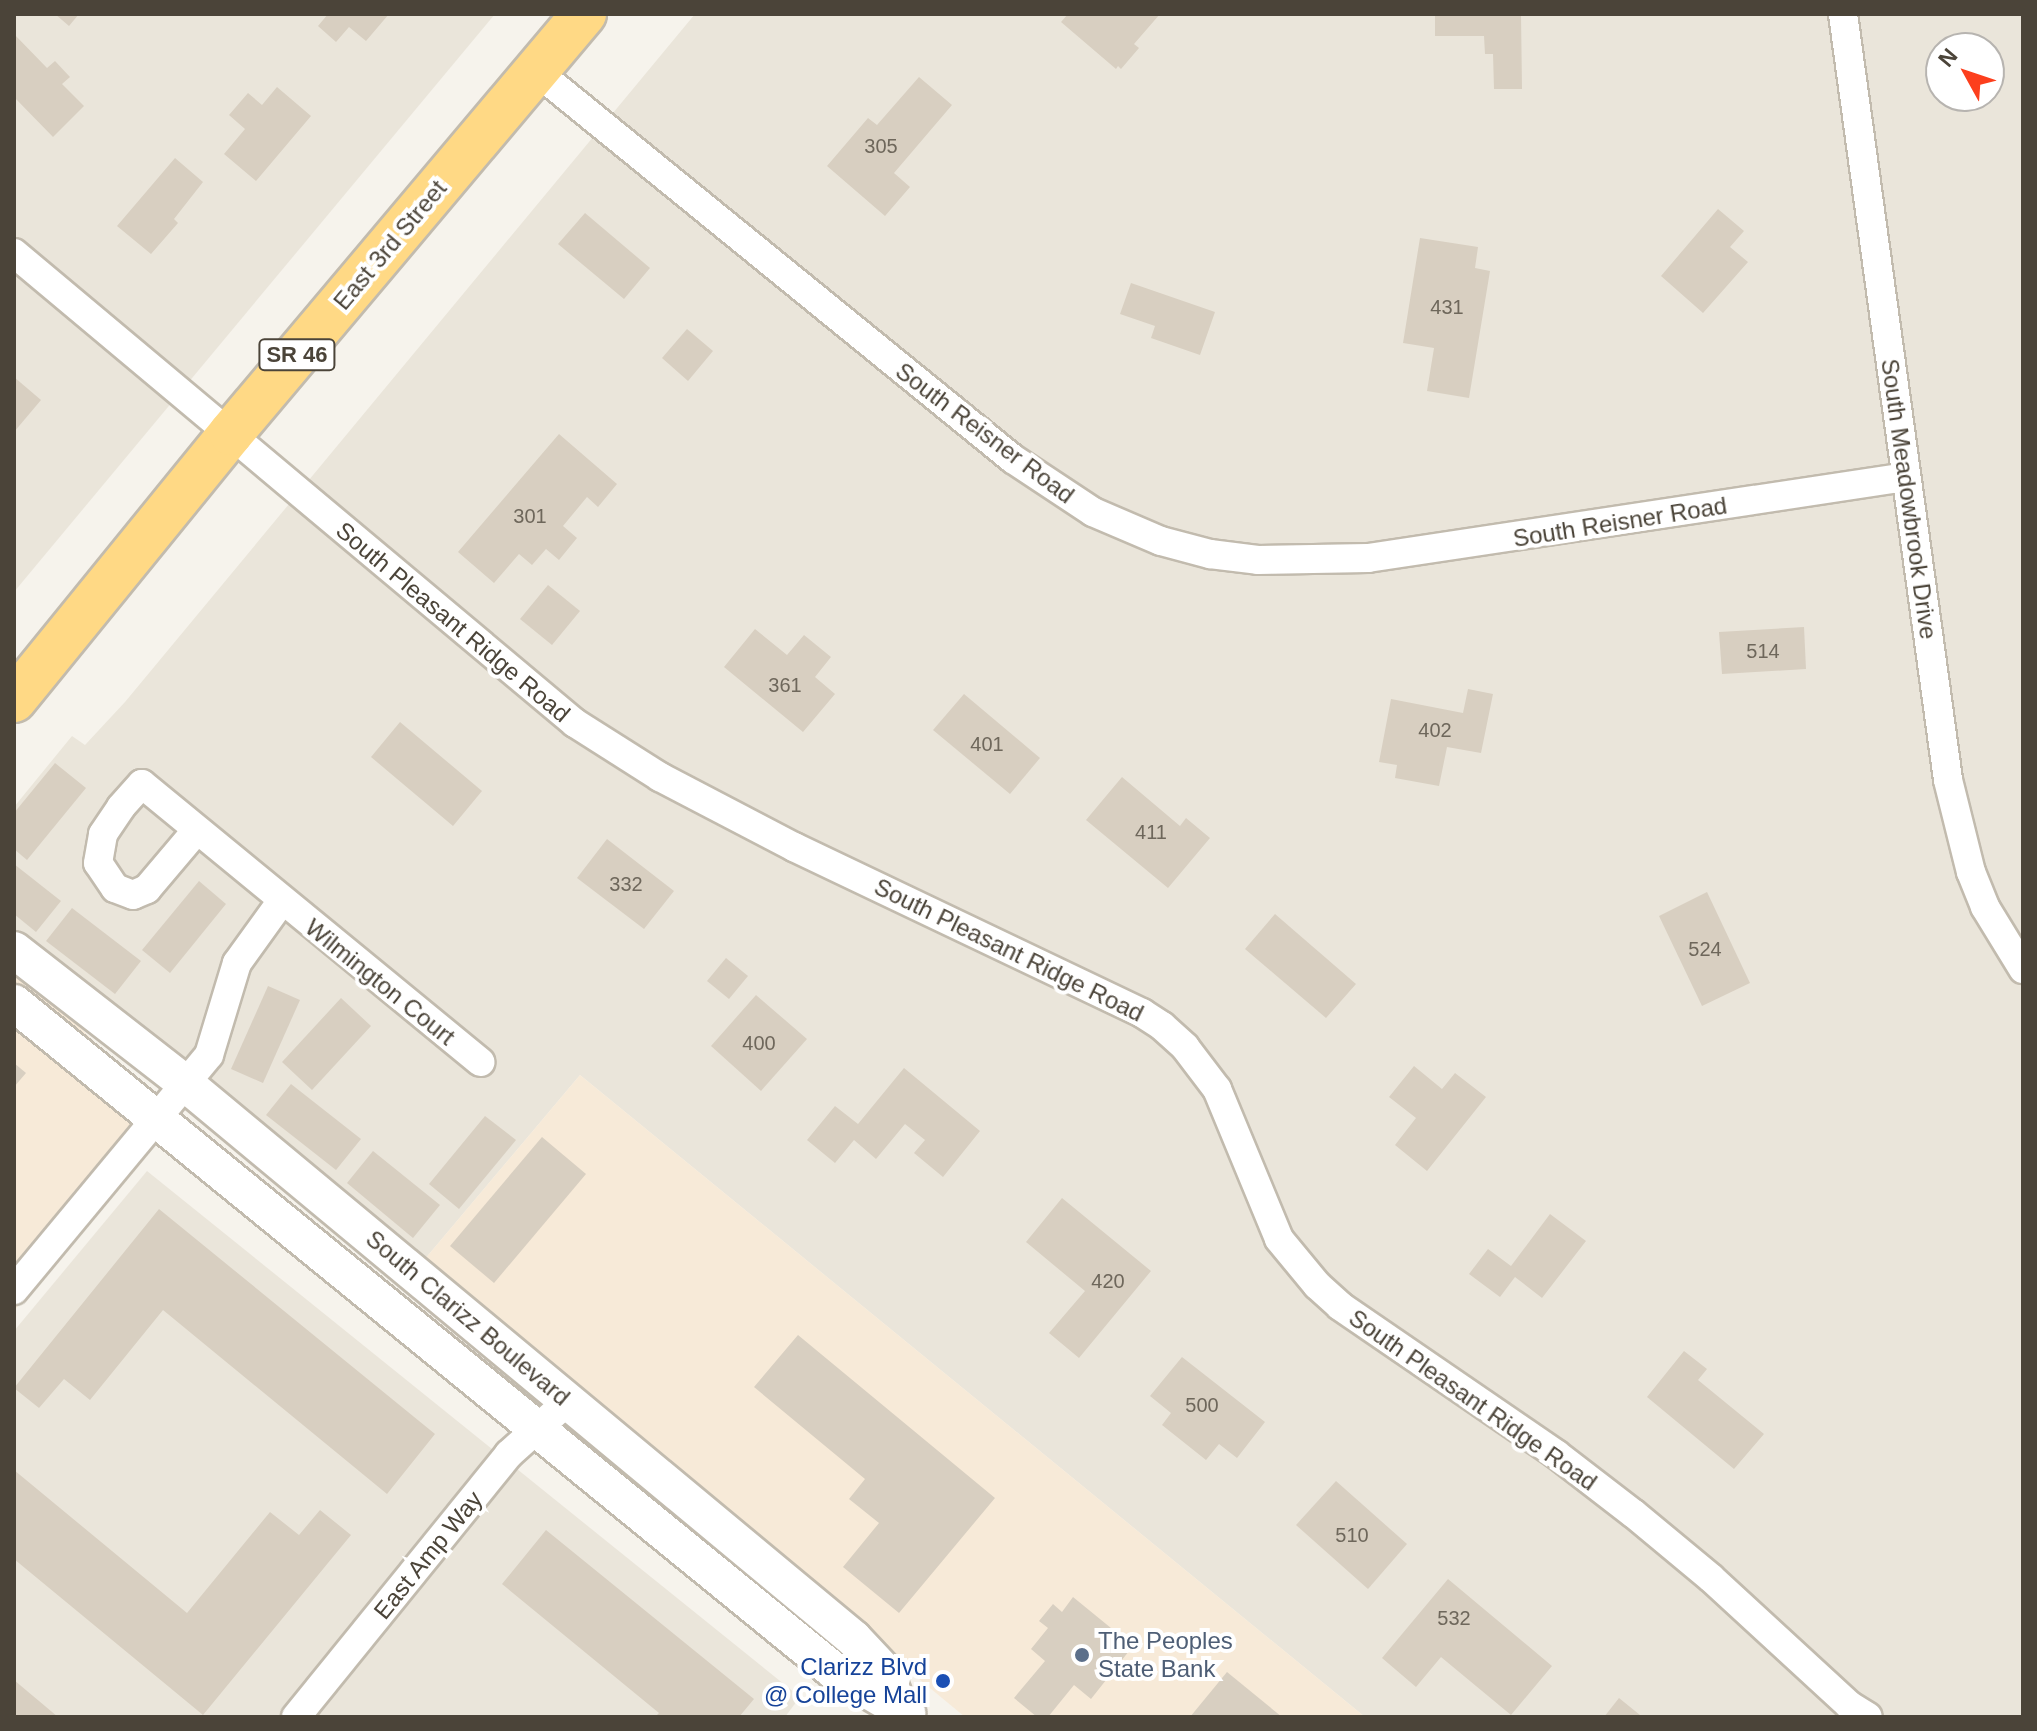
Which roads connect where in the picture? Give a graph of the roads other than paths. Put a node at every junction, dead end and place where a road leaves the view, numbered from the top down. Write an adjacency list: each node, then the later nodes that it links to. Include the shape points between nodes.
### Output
1 (584, 14): 3 (highway, East 3rd Street / SR 46)
2 (1843, 14): 6 (street, South Meadowbrook Drive)
3 (536, 71): 5 (highway, East 3rd Street / SR 46); 6 (street, South Reisner Road, via 1013,459 1093,512 1161,541 1258,560 1368,558)
4 (14, 253): 5 (street, South Pleasant Ridge Road)
5 (231, 433): 7 (highway, East 3rd Street / SR 46); 21 (street, South Pleasant Ridge Road, via 575,723 660,777 794,847 1162,1026 1217,1089 1273,1227 1317,1285 1612,1497)
6 (1906, 477): 11 (street, South Meadowbrook Drive, via 1958,825 1985,907)
7 (14, 700)
8 (196, 831): 9 (street, Wilmington Court)
9 (281, 902): 13 (street, Wilmington Court); 14 (street, Wilmington Court, via 237,963 209,1055)
10 (14, 950): 14 (street, South Clarizz Boulevard)
11 (2023, 969)
12 (14, 1003): 15 (street, South Clarizz Boulevard)
13 (480, 1062)
14 (186, 1084): 15 (street, Wilmington Court); 17 (street, South Clarizz Boulevard)
15 (155, 1119): 16 (street, Wilmington Court); 18 (street, South Clarizz Boulevard)
16 (14, 1290)
17 (568, 1401): 18 (street, East Amp Way); 19 (street, South Clarizz Boulevard, via 854,1639 885,1672)
18 (534, 1429): 19 (street, South Clarizz Boulevard, via 833,1670); 20 (street, East Amp Way)
19 (905, 1711)
20 (296, 1717)
21 (1868, 1717)

